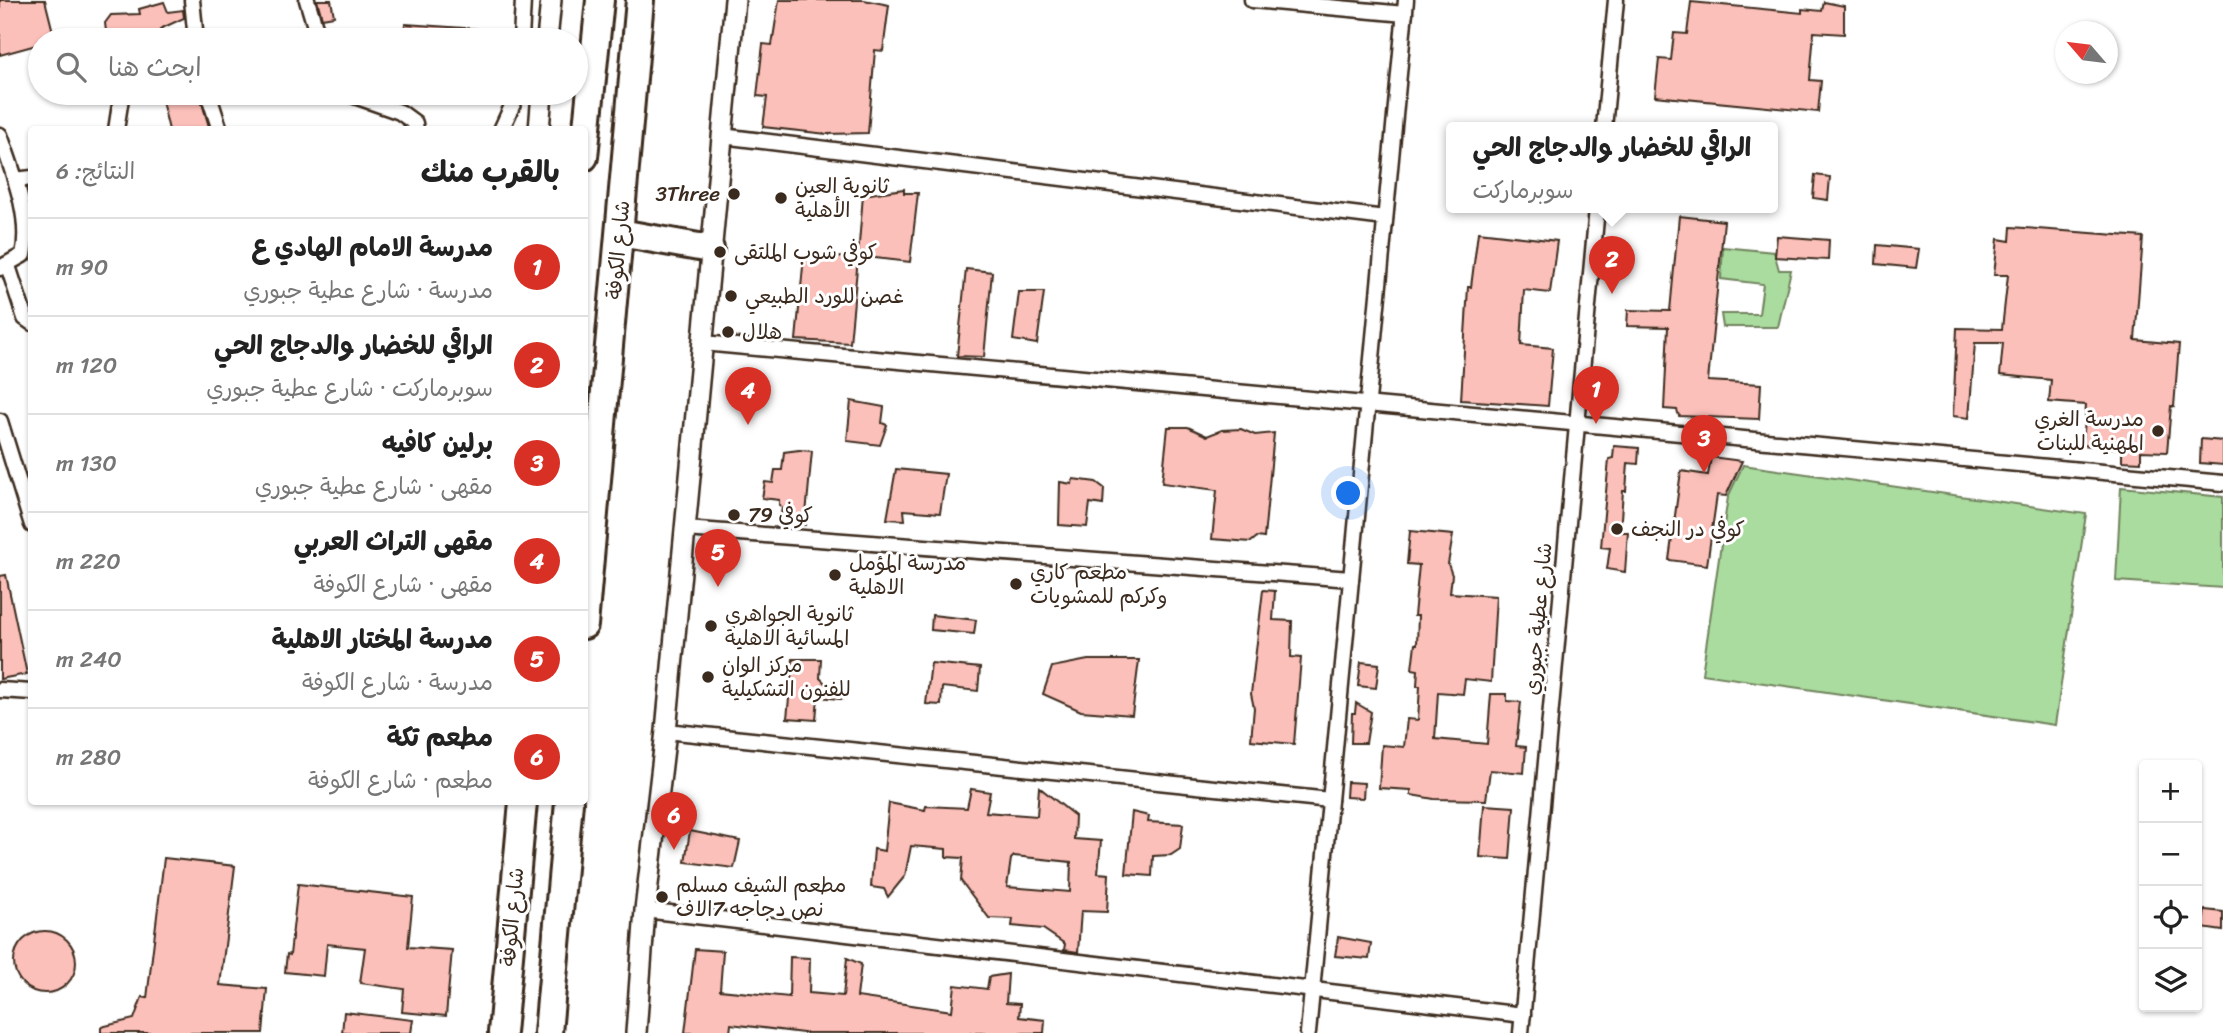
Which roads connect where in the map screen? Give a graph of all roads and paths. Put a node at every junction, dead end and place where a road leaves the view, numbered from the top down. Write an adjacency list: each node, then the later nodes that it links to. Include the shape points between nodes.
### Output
1 (192, 0): 11 (street)
2 (307, 0): 12 (street)
3 (523, 0): 13 (street)
4 (551, 0): 14 (street)
5 (600, 0): 26 (highway)
6 (640, 0): 33 (highway, شارع الكوفة)
7 (735, 0): 28 (street)
8 (1252, 0): 10 (street)
9 (1616, 0): 20 (street)
10 (1405, 7): 32 (street)
11 (196, 28)
12 (315, 28)
13 (522, 28)
14 (548, 28)
15 (120, 105): 21 (street)
16 (212, 105): 22 (street)
17 (380, 105): 23 (street, via 400,112)
18 (512, 105): 24 (street)
19 (541, 105): 25 (street)
20 (1605, 122)
21 (117, 126)
22 (219, 126)
23 (415, 126)
24 (503, 126)
25 (539, 126)
26 (587, 126)
27 (0, 135): 30 (street)
28 (722, 136): 32 (street); 34 (street)
29 (28, 178): 30 (street)
30 (15, 180): 35 (street, via 26,240 23,255)
31 (1597, 213): 40 (street, شارع عطية جبوري)
32 (1385, 218): 38 (street)
33 (620, 233): 34 (highway); 45 (highway, شارع الكوفة)
34 (710, 249): 37 (street)
35 (4, 267): 36 (street)
36 (28, 320)
37 (703, 343): 38 (street); 43 (street)
38 (1368, 405): 40 (street); 44 (street)
39 (0, 421): 42 (street)
40 (1577, 423): 41 (street); 54 (street, شارع عطية جبوري)
41 (2223, 483)
42 (28, 512)
43 (685, 529): 44 (street); 48 (street)
44 (1351, 579): 49 (street)
45 (588, 581)
46 (0, 690): 47 (street)
47 (28, 692)
48 (666, 731): 49 (street); 52 (street)
49 (1330, 800): 53 (street)
50 (523, 805): 55 (highway, شارع الكوفة)
51 (569, 805): 56 (highway)
52 (646, 910): 53 (street); 57 (street)
53 (1312, 992): 54 (street); 58 (street)
54 (1523, 1015): 59 (street, شارع عطية جبوري)
55 (502, 1033)
56 (548, 1033)
57 (636, 1033)
58 (1308, 1033)
59 (1521, 1033)

